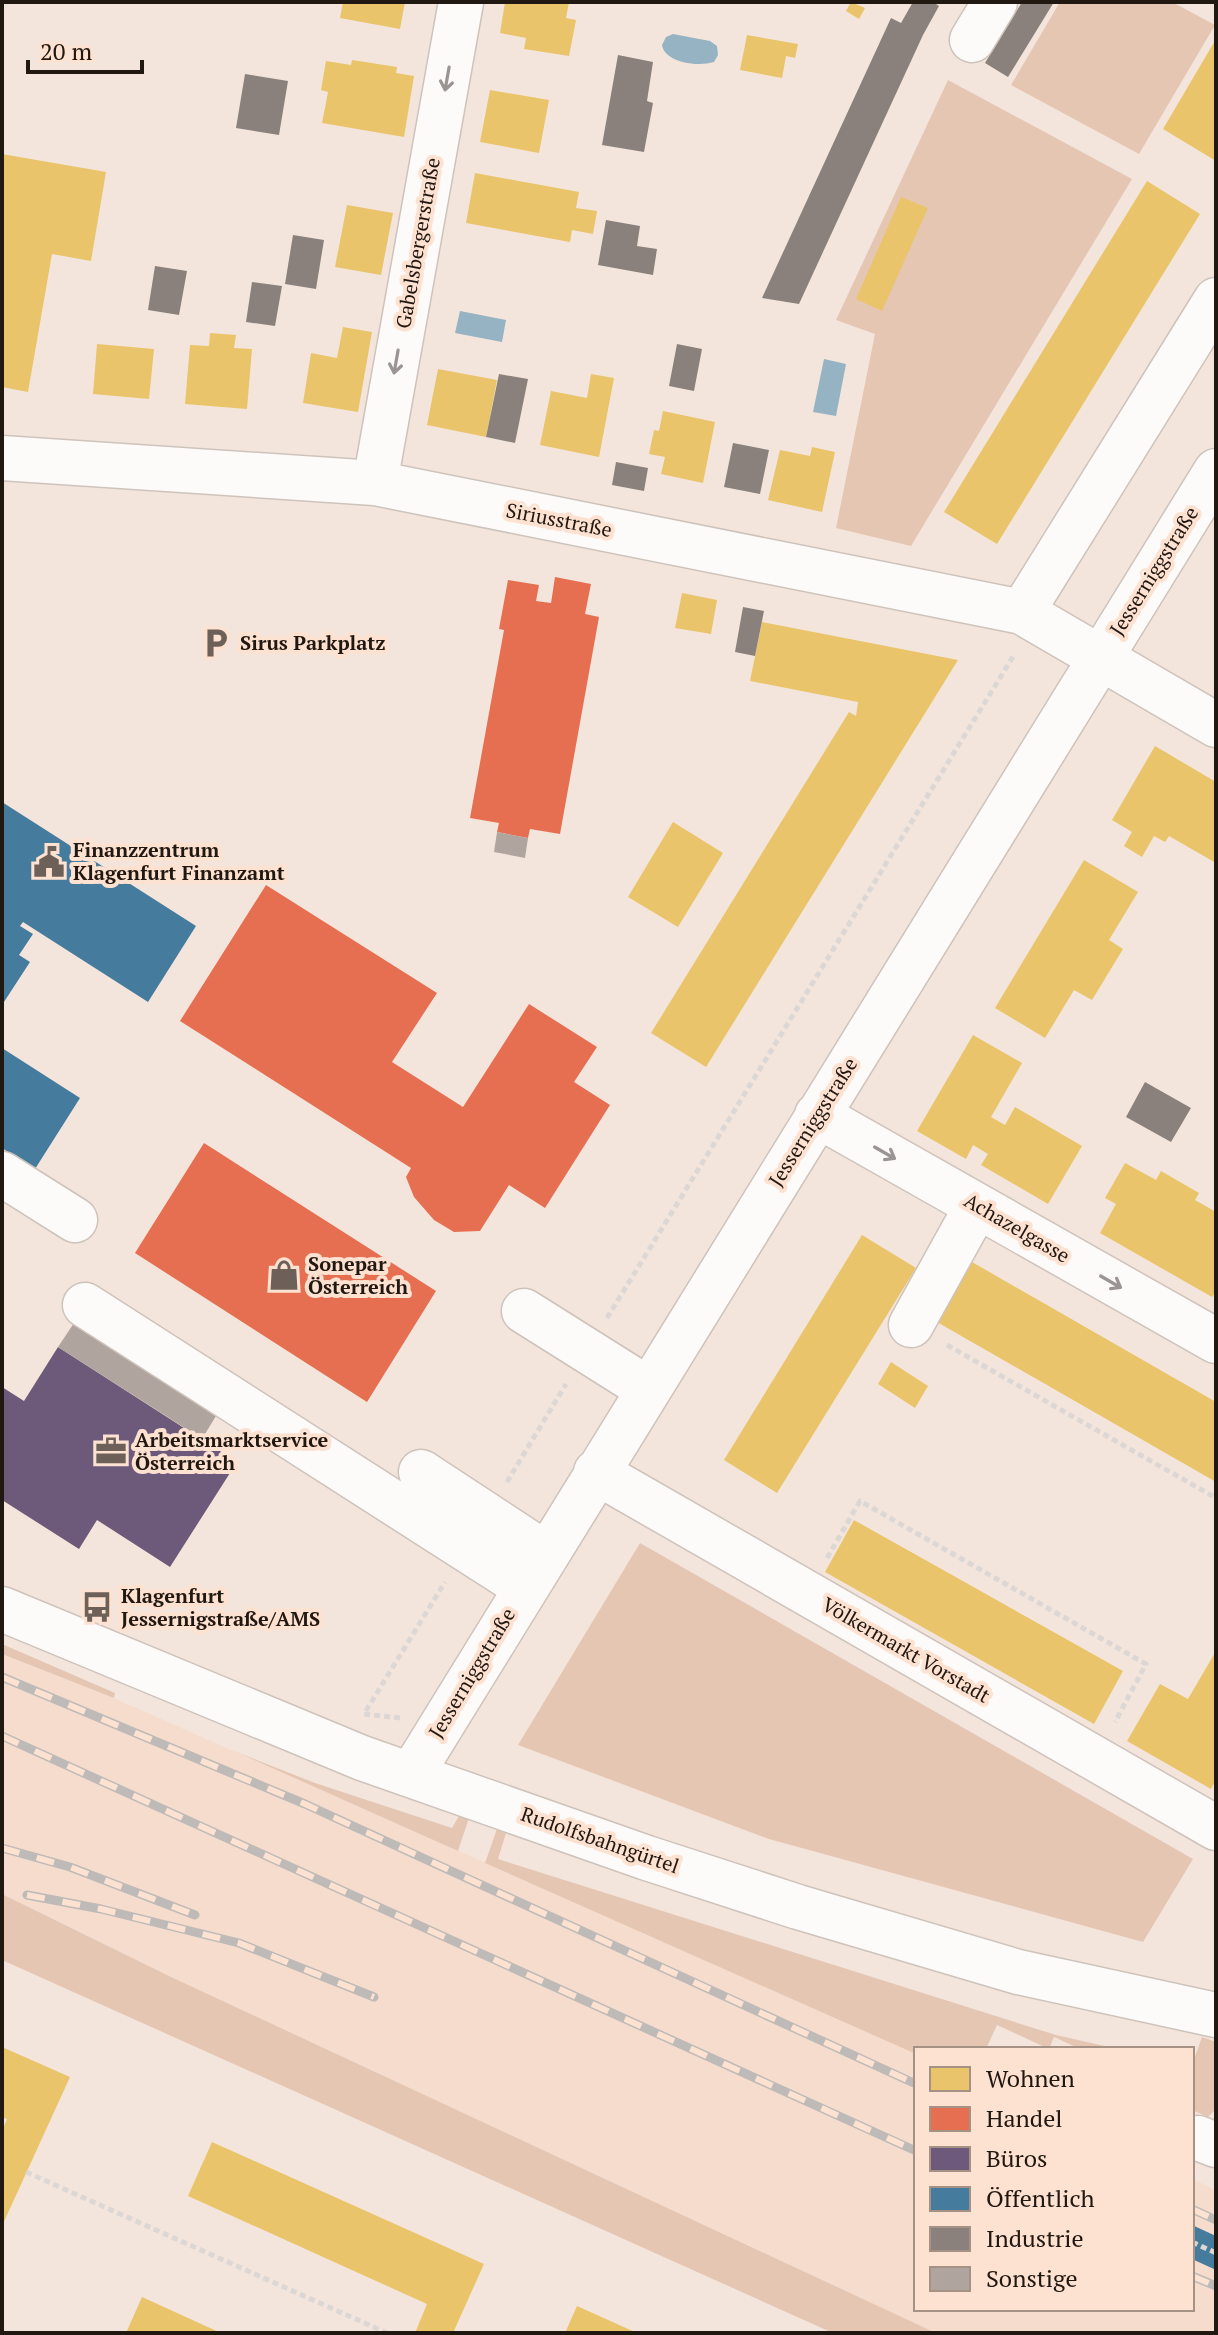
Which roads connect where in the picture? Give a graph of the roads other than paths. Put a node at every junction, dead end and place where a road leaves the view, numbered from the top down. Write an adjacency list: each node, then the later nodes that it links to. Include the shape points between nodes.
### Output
1 (461, 2): 7 (street, Gabelsbergerstraße, one-way to 7)
2 (995, 2): 3 (street)
3 (972, 40)
4 (1216, 300): 8 (street)
5 (2, 458): 7 (street, Siriusstraße)
6 (1216, 471): 9 (street, Jesserniggstraße)
7 (375, 483): 8 (street, Siriusstraße)
8 (1029, 616): 9 (street, Siriusstraße)
9 (1100, 658): 10 (street, Siriusstraße); 11 (street, Jesserniggstraße)
10 (1216, 725)
11 (817, 1115): 13 (street, Achazelgasse, one-way to 13); 19 (street, Jesserniggstraße)
12 (2, 1174): 14 (street)
13 (977, 1206): 17 (street); 18 (street, Achazelgasse, one-way to 18)
14 (75, 1220)
15 (85, 1305): 22 (street)
16 (524, 1311): 19 (street)
17 (911, 1325)
18 (1216, 1341)
19 (648, 1389): 21 (street, Jesserniggstraße)
20 (421, 1472): 22 (street)
21 (596, 1472): 23 (street, Jesserniggstraße); 26 (street, Völkermarkt Vorstadt)
22 (476, 1532): 23 (street)
23 (535, 1570): 25 (street, Jesserniggstraße)
24 (2, 1609): 25 (street, Rudolfsbahngürtel)
25 (411, 1775): 27 (street, Rudolfsbahngürtel, via 647,1858 1018,1972)
26 (1216, 1828)
27 (1212, 2005)

